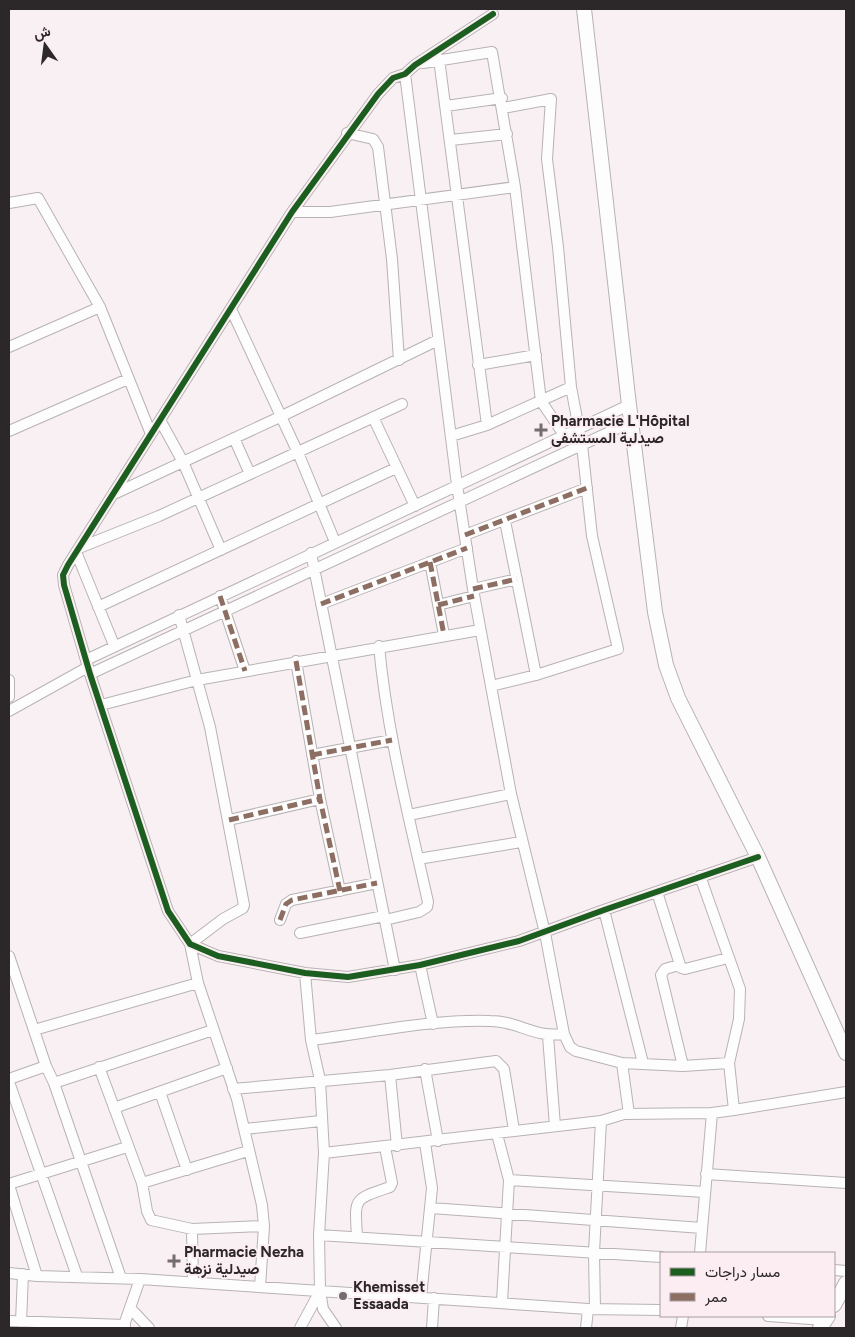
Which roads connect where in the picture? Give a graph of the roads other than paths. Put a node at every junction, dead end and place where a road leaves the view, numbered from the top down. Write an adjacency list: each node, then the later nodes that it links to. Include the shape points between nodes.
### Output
1 (584, 9): 28 (main road)
2 (494, 14): 4 (street)
3 (439, 59): 4 (street); 6 (street, via 492,52); 7 (street)
4 (415, 65): 5 (street)
5 (405, 74): 8 (street, via 395,76 386,84); 13 (street)
6 (502, 103): 7 (street); 9 (street); 25 (street, via 550,99 547,159)
7 (446, 106): 10 (street)
8 (347, 133): 15 (street, via 376,141); 16 (street)
9 (507, 134): 10 (street); 11 (street)
10 (451, 140): 12 (street)
11 (515, 187): 12 (street); 21 (street)
12 (458, 195): 13 (street); 23 (street)
13 (421, 199): 15 (street); 19 (street)
14 (9, 203): 17 (street, via 38,198)
15 (384, 206): 16 (street); 22 (street, via 393,268)
16 (292, 212): 18 (street)
17 (100, 307): 20 (street); 24 (street)
18 (231, 309): 29 (street); 31 (street)
19 (438, 340): 22 (street); 38 (street)
20 (9, 347)
21 (536, 355): 23 (street); 26 (street)
22 (399, 360): 29 (street)
23 (478, 365): 33 (street)
24 (128, 379): 35 (street); 36 (street)
25 (572, 387): 26 (street); 34 (street)
26 (541, 401): 33 (street); 37 (street)
27 (402, 404): 30 (street)
28 (629, 405): 32 (main road); 34 (street)
29 (282, 416): 39 (street); 41 (street)
30 (373, 417): 41 (street); 43 (street)
31 (160, 420): 36 (street); 42 (street)
32 (631, 422): 40 (street); 93 (main road, via 655,612 666,665 687,718)
33 (487, 425): 38 (street)
34 (578, 429): 37 (street); 40 (street)
35 (9, 431)
36 (151, 434): 47 (street)
37 (564, 435): 45 (street)
38 (451, 436): 45 (street)
39 (234, 438): 42 (street); 44 (street)
40 (582, 445): 46 (street); 49 (street)
41 (298, 452): 44 (street); 50 (street)
42 (183, 462): 47 (street); 48 (street)
43 (396, 468): 50 (street); 51 (street)
44 (250, 474): 48 (street)
45 (457, 485): 49 (street); 51 (street)
46 (587, 488): 52 (street); 78 (street, via 592,536 618,649)
47 (115, 493): 56 (street)
48 (199, 498): 56 (street); 57 (street)
49 (460, 501): 53 (street); 60 (street)
50 (320, 504): 54 (street); 57 (street)
51 (415, 506): 54 (street)
52 (506, 521): 53 (street); 61 (street)
53 (465, 535): 55 (street)
54 (335, 542): 58 (street)
55 (467, 548): 59 (street); 62 (street)
56 (77, 550): 66 (street); 76 (street, via 63,576)
57 (221, 550): 66 (street)
58 (311, 553): 60 (street); 63 (street)
59 (430, 562): 64 (street); 65 (street)
60 (314, 568): 64 (street); 67 (street)
61 (517, 579): 62 (street); 78 (street)
62 (474, 592): 65 (street); 70 (street)
63 (220, 596): 67 (street); 68 (street)
64 (321, 604): 74 (street)
65 (438, 604): 71 (street)
66 (98, 607): 72 (street)
67 (225, 610): 69 (street); 77 (street)
68 (179, 614): 69 (street); 72 (street)
69 (184, 629): 76 (street); 80 (street)
70 (480, 630): 71 (street); 81 (street)
71 (444, 635): 73 (street)
72 (114, 645): 76 (street)
73 (379, 646): 74 (street); 85 (street)
74 (331, 654): 75 (street); 86 (street)
75 (296, 661): 77 (street); 87 (street)
76 (88, 667): 83 (street); 84 (street)
77 (245, 671): 80 (street)
78 (536, 675): 81 (street)
79 (9, 680): 82 (street)
80 (197, 680): 83 (street); 91 (street)
81 (491, 686): 88 (street)
82 (9, 697)
83 (101, 705): 104 (street, via 156,882 168,911)
84 (9, 711)
85 (392, 740): 86 (street); 90 (street)
86 (350, 747): 87 (street); 96 (street)
87 (312, 755): 89 (street)
88 (511, 794): 90 (street); 92 (street)
89 (320, 799): 91 (street); 97 (street)
90 (408, 815): 94 (street)
91 (229, 820): 104 (street, via 244,905)
92 (521, 842): 94 (street); 103 (street)
93 (758, 857): 95 (street); 118 (main road)
94 (418, 859): 100 (street, via 427,907 419,912)
95 (700, 876): 98 (street); 105 (street)
96 (377, 883): 97 (street); 100 (street)
97 (340, 891): 101 (street, via 289,902)
98 (657, 892): 99 (street); 108 (street)
99 (604, 910): 103 (street); 120 (street)
100 (384, 918): 102 (street); 109 (street)
101 (280, 920)
102 (300, 933)
103 (545, 933): 107 (street); 115 (street)
104 (190, 944): 110 (street, via 218,956); 111 (street)
105 (728, 958): 108 (street, via 685,969); 121 (street, via 740,989)
106 (10, 963): 113 (street)
107 (420, 965): 109 (street); 112 (street)
108 (679, 965): 123 (street, via 665,969 661,975)
109 (395, 970): 110 (street, via 348,977)
110 (305, 973): 117 (street)
111 (198, 982): 113 (street); 114 (street)
112 (433, 1024): 116 (street, via 507,1022); 117 (street)
113 (34, 1030): 122 (street)
114 (213, 1030): 124 (street); 125 (street)
115 (564, 1034): 116 (street); 119 (street, via 570,1047 576,1051)
116 (548, 1036): 140 (street)
117 (311, 1040): 128 (street)
118 (846, 1053)
119 (622, 1063): 120 (street); 137 (street)
120 (643, 1063): 123 (street)
121 (729, 1063): 123 (street); 135 (street)
122 (46, 1066): 129 (street); 130 (street)
123 (683, 1066)
124 (99, 1067): 130 (street); 134 (street)
125 (228, 1068): 131 (street); 132 (street)
126 (425, 1069): 127 (street); 142 (street, via 491,1061 500,1064 504,1069); 144 (street)
127 (390, 1075): 128 (street); 146 (street)
128 (320, 1080): 131 (street); 138 (street)
129 (9, 1081): 153 (street)
130 (54, 1083): 151 (street)
131 (233, 1089): 141 (street)
132 (160, 1092): 134 (street); 152 (street)
133 (846, 1092): 135 (street)
134 (114, 1108): 147 (street)
135 (734, 1110): 136 (street)
136 (712, 1113): 137 (street); 154 (street)
137 (629, 1114): 139 (street)
138 (321, 1121): 141 (street); 150 (street)
139 (600, 1121): 140 (street); 159 (street)
140 (555, 1126): 142 (street)
141 (245, 1129): 149 (street)
142 (514, 1130): 143 (street)
143 (497, 1134): 144 (street); 155 (street)
144 (438, 1142): 145 (street)
145 (425, 1143): 146 (street); 161 (street, via 431,1173)
146 (398, 1146): 148 (street)
147 (127, 1147): 151 (street); 158 (street)
148 (385, 1147): 150 (street); 168 (street, via 392,1183 390,1188 360,1198 356,1203)
149 (248, 1151): 152 (street); 164 (street, via 257,1181)
150 (324, 1153): 167 (street)
151 (81, 1161): 153 (street); 178 (street)
152 (186, 1170): 158 (street)
153 (42, 1174): 157 (street); 177 (street)
154 (706, 1174): 156 (street); 160 (street)
155 (508, 1180): 159 (street); 162 (street)
156 (846, 1183)
157 (9, 1184): 176 (street)
158 (142, 1184): 166 (street, via 152,1220)
159 (598, 1184): 160 (street); 163 (street)
160 (705, 1192): 165 (street)
161 (430, 1208): 162 (street); 169 (street)
162 (508, 1213): 163 (street); 170 (street)
163 (595, 1220): 165 (street); 171 (street)
164 (264, 1226): 166 (street); 182 (street)
165 (702, 1228): 172 (street)
166 (192, 1229): 180 (street)
167 (319, 1235): 168 (street); 183 (street)
168 (357, 1237): 169 (street)
169 (427, 1243): 170 (street); 184 (street)
170 (506, 1247): 171 (street); 186 (street)
171 (594, 1252): 173 (street); 189 (street)
172 (700, 1252)
173 (660, 1257)
174 (9, 1273): 175 (street)
175 (23, 1274): 176 (street); 194 (street)
176 (37, 1276): 177 (street)
177 (77, 1276): 178 (street)
178 (121, 1278): 179 (street)
179 (140, 1279): 180 (street); 188 (street)
180 (193, 1282): 182 (street)
181 (846, 1283): 187 (main road)
182 (260, 1287): 183 (street)
183 (320, 1290): 184 (street); 197 (street); 198 (street, via 323,1309)
184 (421, 1297): 185 (street)
185 (434, 1298): 186 (street); 199 (street)
186 (502, 1302): 189 (street)
187 (835, 1303)
188 (130, 1308): 195 (street); 196 (street)
189 (591, 1309): 190 (street); 200 (street)
190 (660, 1310)
191 (779, 1317): 193 (street)
192 (9, 1321): 194 (street)
193 (824, 1321)
194 (21, 1322): 195 (street)
195 (124, 1327)
196 (149, 1328)
197 (300, 1328)
198 (336, 1328)
199 (432, 1328)
200 (586, 1328)

